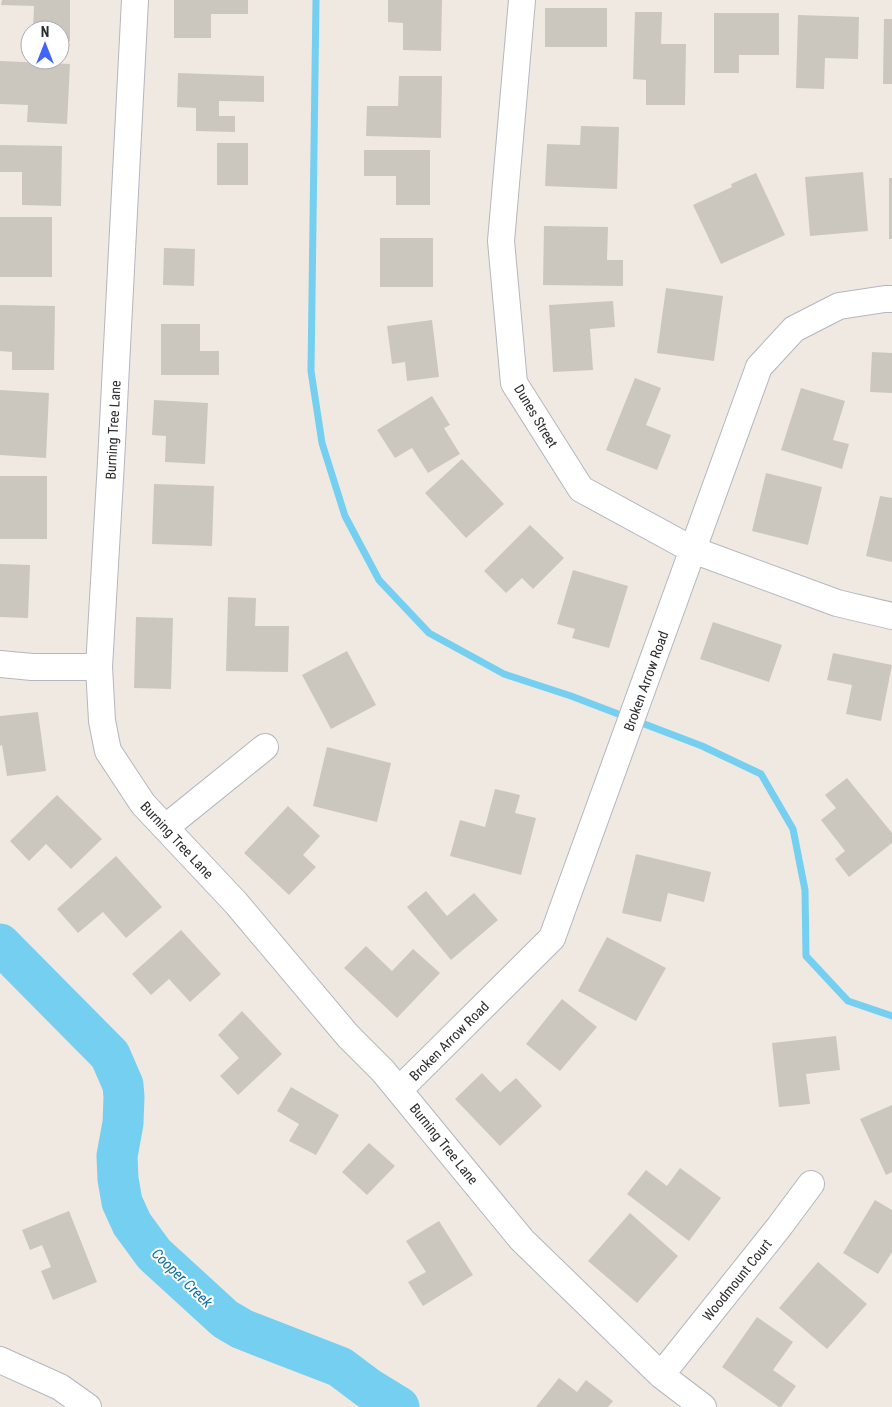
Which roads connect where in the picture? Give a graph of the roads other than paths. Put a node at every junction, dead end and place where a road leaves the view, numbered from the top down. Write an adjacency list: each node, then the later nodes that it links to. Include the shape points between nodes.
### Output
1 (135, 0): 7 (street, Burning Tree Lane)
2 (522, 0): 4 (street, Dunes Street, via 501,242 514,383 581,489)
3 (892, 299): 4 (street, Broken Arrow Road, via 839,306 794,329 759,367)
4 (693, 550): 5 (street, Dunes Street, via 837,603); 10 (street, Broken Arrow Road, via 552,938)
5 (892, 616)
6 (0, 664): 7 (street, via 32,668)
7 (99, 668): 9 (street, Burning Tree Lane, via 102,721 108,751 143,804)
8 (265, 747): 9 (street)
9 (166, 827): 10 (street, Burning Tree Lane)
10 (399, 1090): 13 (street, Burning Tree Lane, via 522,1240)
11 (811, 1184): 13 (street, Woodmount Court)
12 (0, 1360): 14 (street, via 60,1387)
13 (661, 1375): 15 (street, Burning Tree Lane)
14 (88, 1407)
15 (703, 1407)

